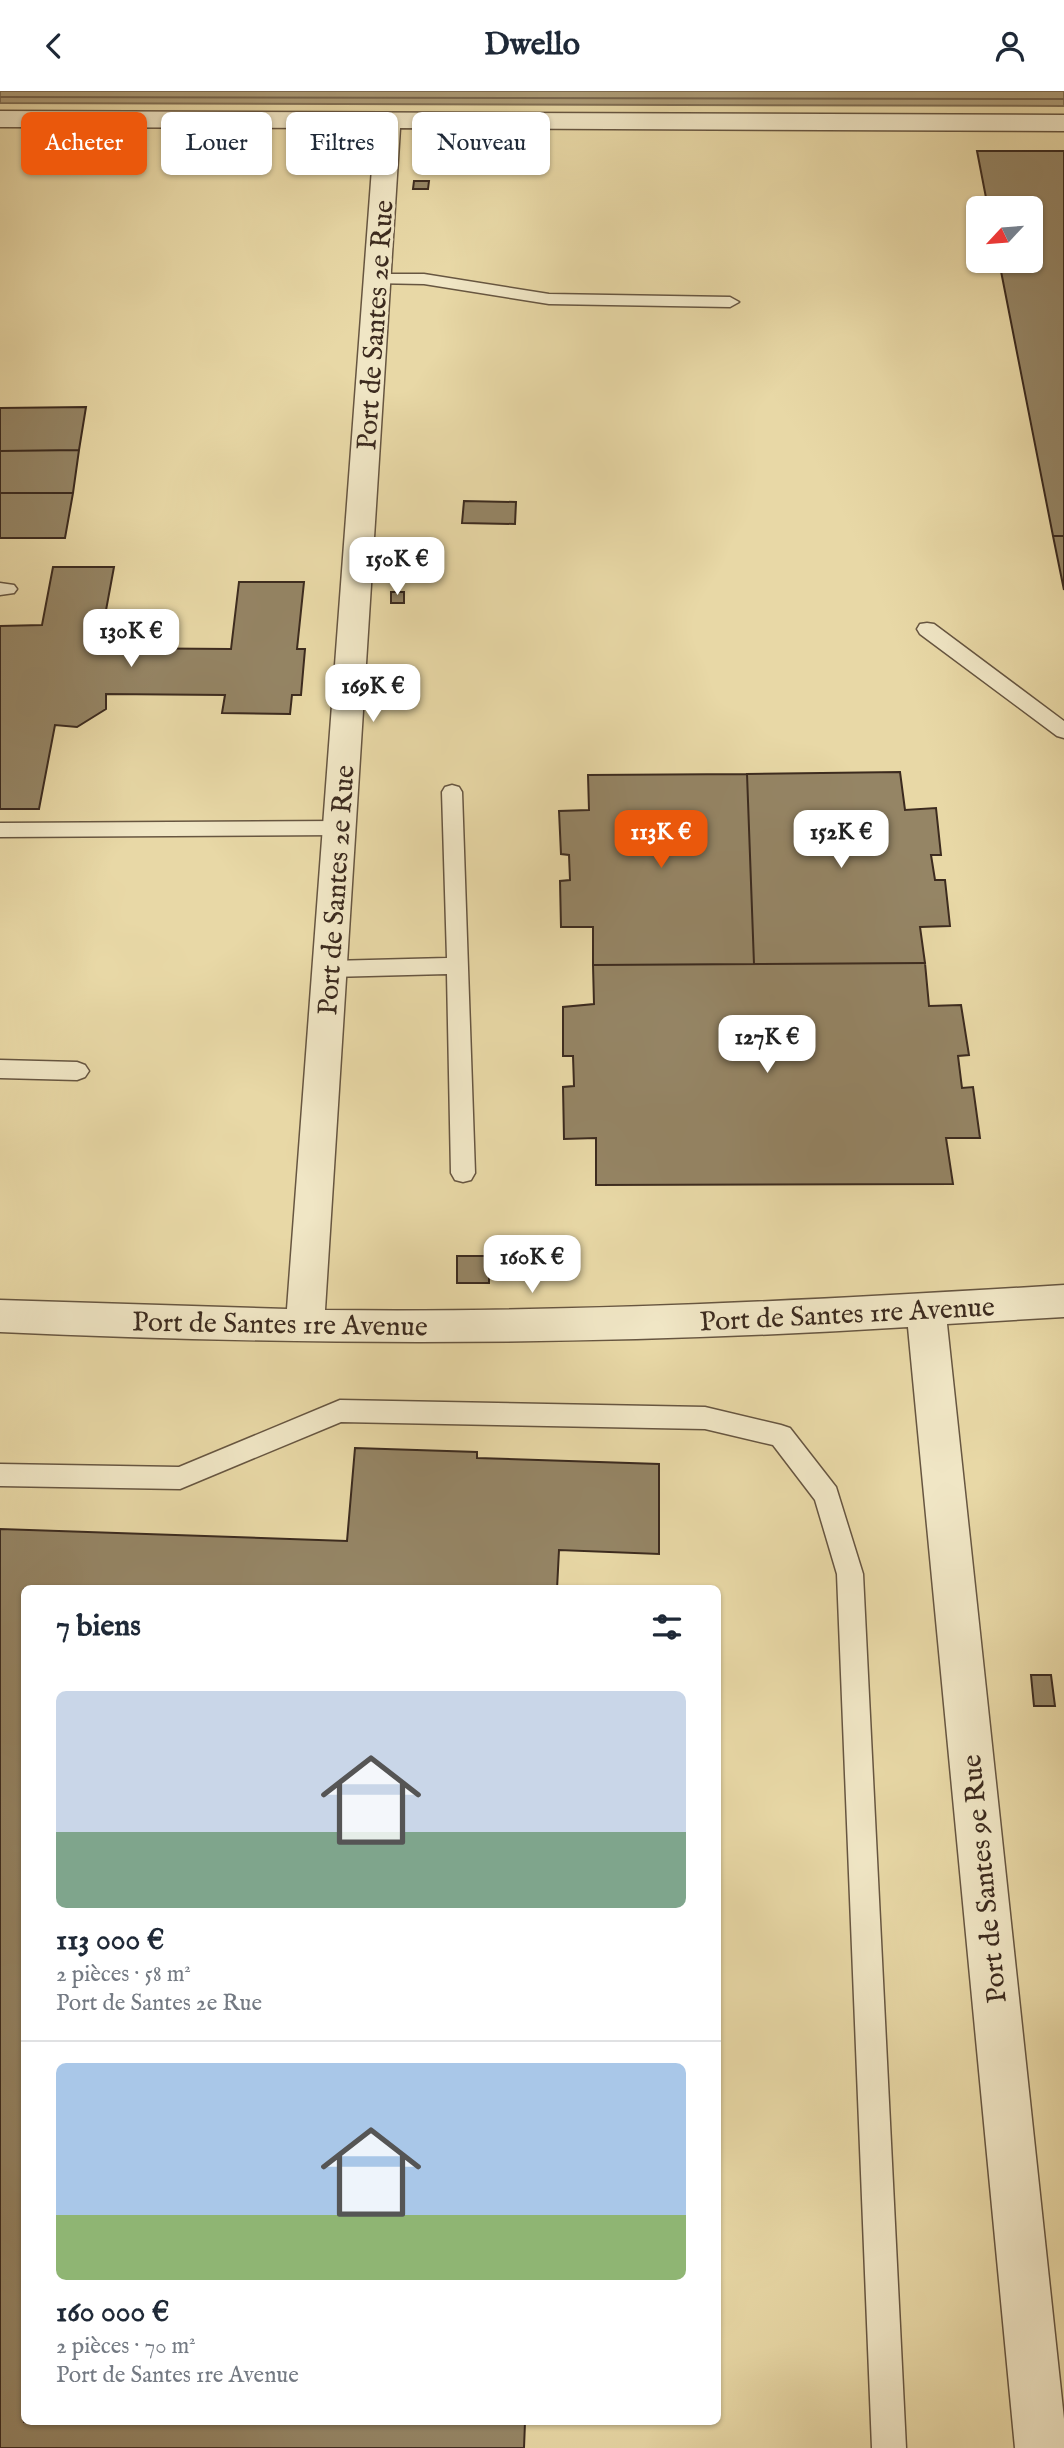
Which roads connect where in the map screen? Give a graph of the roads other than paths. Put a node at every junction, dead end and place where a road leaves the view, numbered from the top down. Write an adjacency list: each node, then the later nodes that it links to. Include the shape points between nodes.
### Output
1 (0, 119): 2 (street)
2 (286, 120)
3 (398, 121): 4 (street)
4 (1064, 123)
5 (384, 175): 6 (street, Port de Santes 2e Rue)
6 (377, 279): 7 (lane, via 424,279 550,299); 11 (street, Port de Santes 2e Rue)
7 (730, 302)
8 (927, 629): 9 (lane)
9 (1064, 731)
10 (452, 792): 13 (lane)
11 (339, 828): 12 (lane); 14 (street, Port de Santes 2e Rue)
12 (0, 830)
13 (457, 966): 14 (lane); 17 (lane)
14 (330, 969): 21 (street, Port de Santes 2e Rue)
15 (0, 1069): 16 (lane)
16 (76, 1072)
17 (463, 1173)
18 (1064, 1301): 19 (street, Port de Santes 1re Avenue)
19 (926, 1309): 21 (street, Port de Santes 1re Avenue, via 608,1324); 24 (street, Port de Santes 9e Rue)
20 (0, 1315): 21 (street, Port de Santes 1re Avenue, via 212,1325)
21 (305, 1324)
22 (0, 1475): 23 (lane, via 180,1478 340,1411 705,1418 781,1436 827,1495 850,1574)
23 (889, 2448)
24 (1041, 2448)

